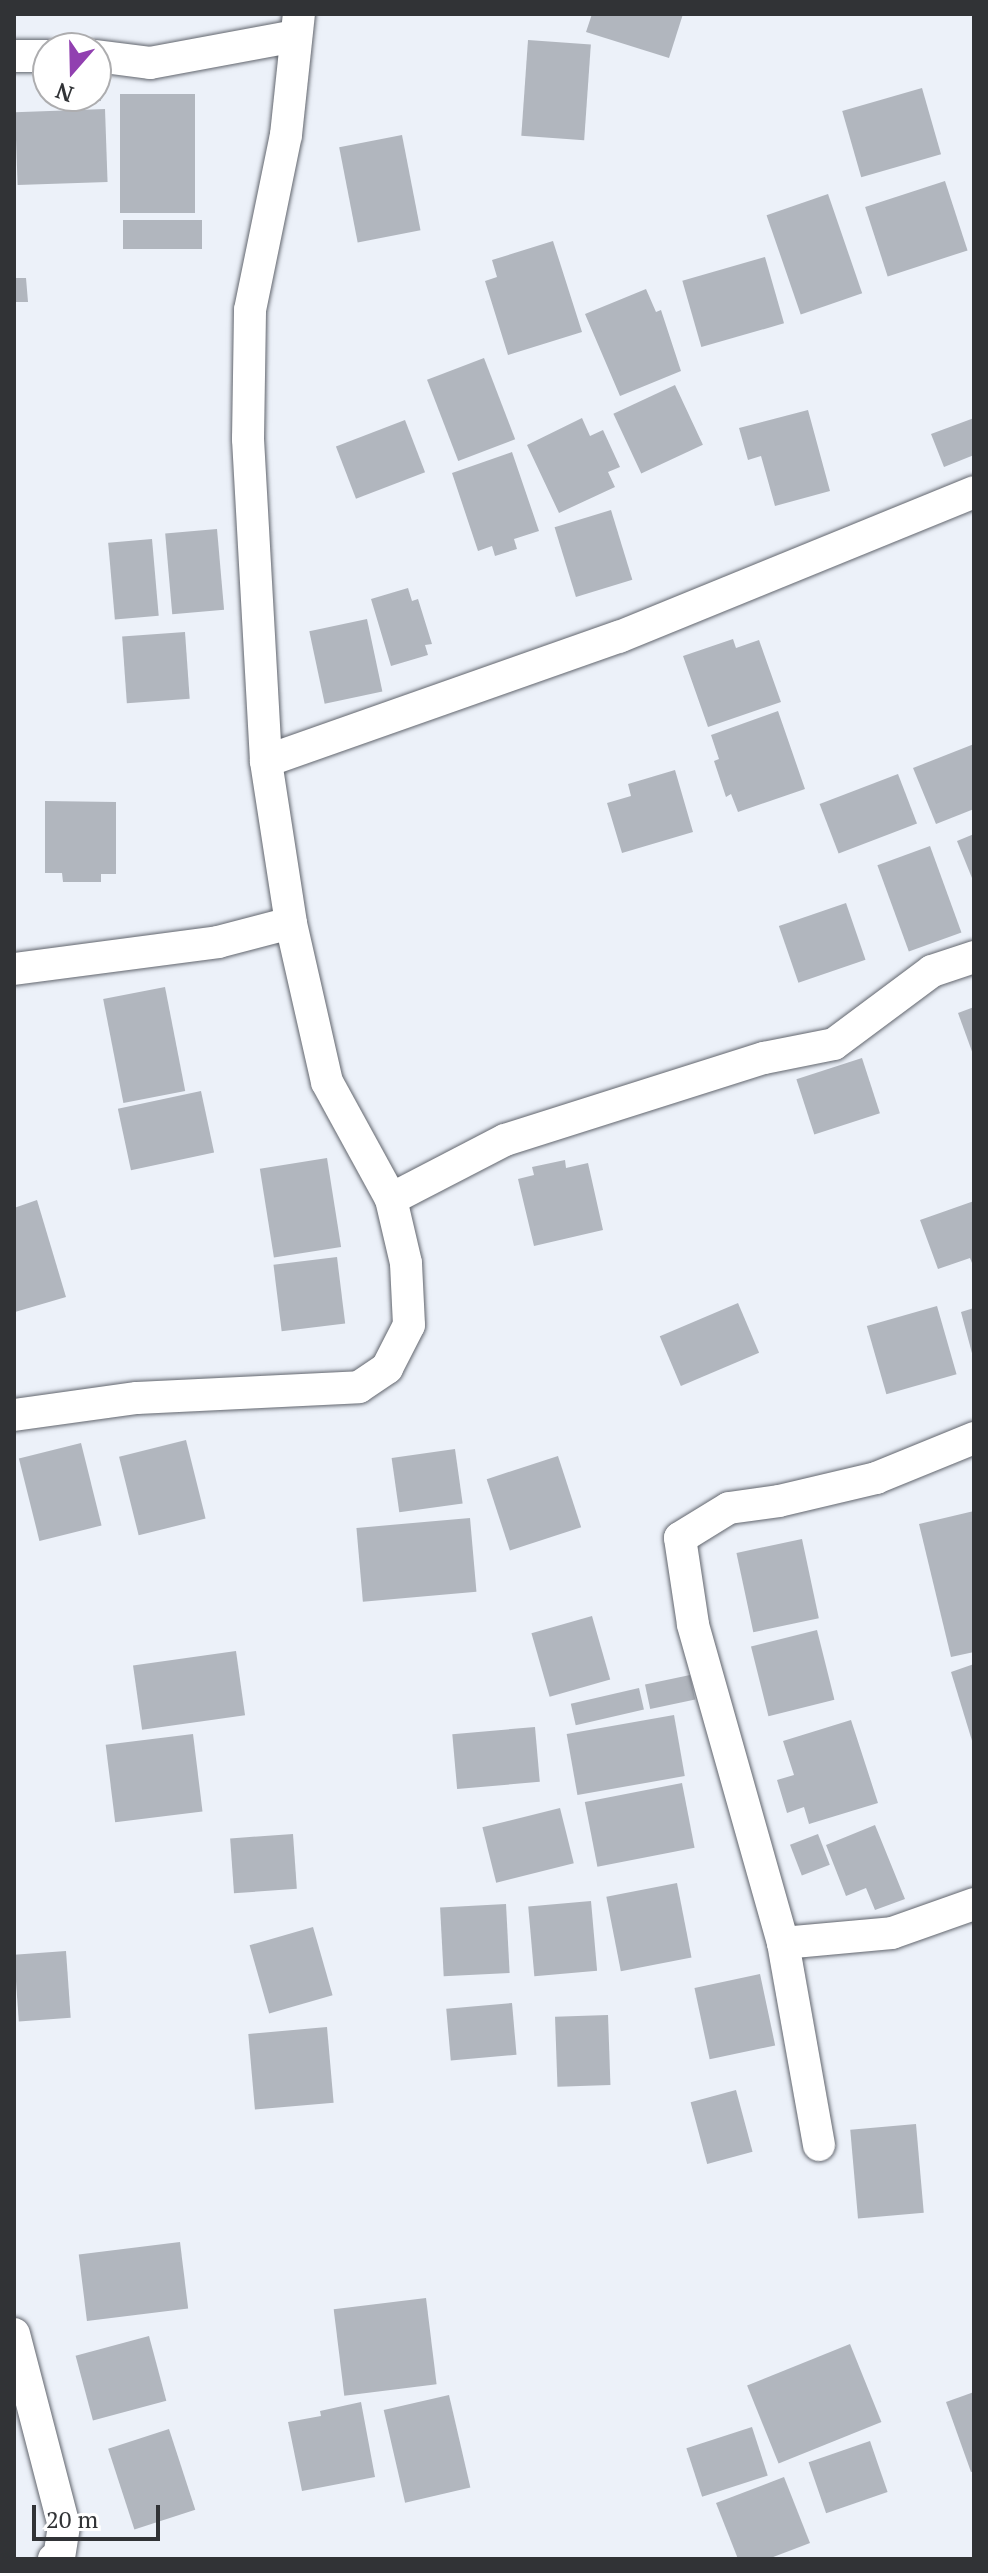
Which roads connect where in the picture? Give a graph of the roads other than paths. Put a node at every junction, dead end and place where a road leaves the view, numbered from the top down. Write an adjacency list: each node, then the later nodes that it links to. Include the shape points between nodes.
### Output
1 (297, 25): 2 (street, via 150,63); 4 (street, via 286,135 250,310 248,439)
2 (112, 58)
3 (974, 492): 4 (street, via 619,637)
4 (266, 761): 5 (street)
5 (291, 923): 7 (street, via 218,942); 8 (street, via 327,1082)
6 (974, 957): 8 (street, via 932,971 834,1044 764,1058 505,1140)
7 (14, 969)
8 (391, 1199): 9 (street, via 406,1263 409,1325 387,1368 359,1387 137,1398)
9 (14, 1415)
10 (974, 1438): 12 (street, via 876,1478 729,1508 680,1538 693,1624)
11 (974, 1904): 12 (street, via 892,1933)
12 (783, 1943): 13 (street)
13 (819, 2145)
14 (14, 2334): 15 (street, via 64,2526)
15 (54, 2559)

